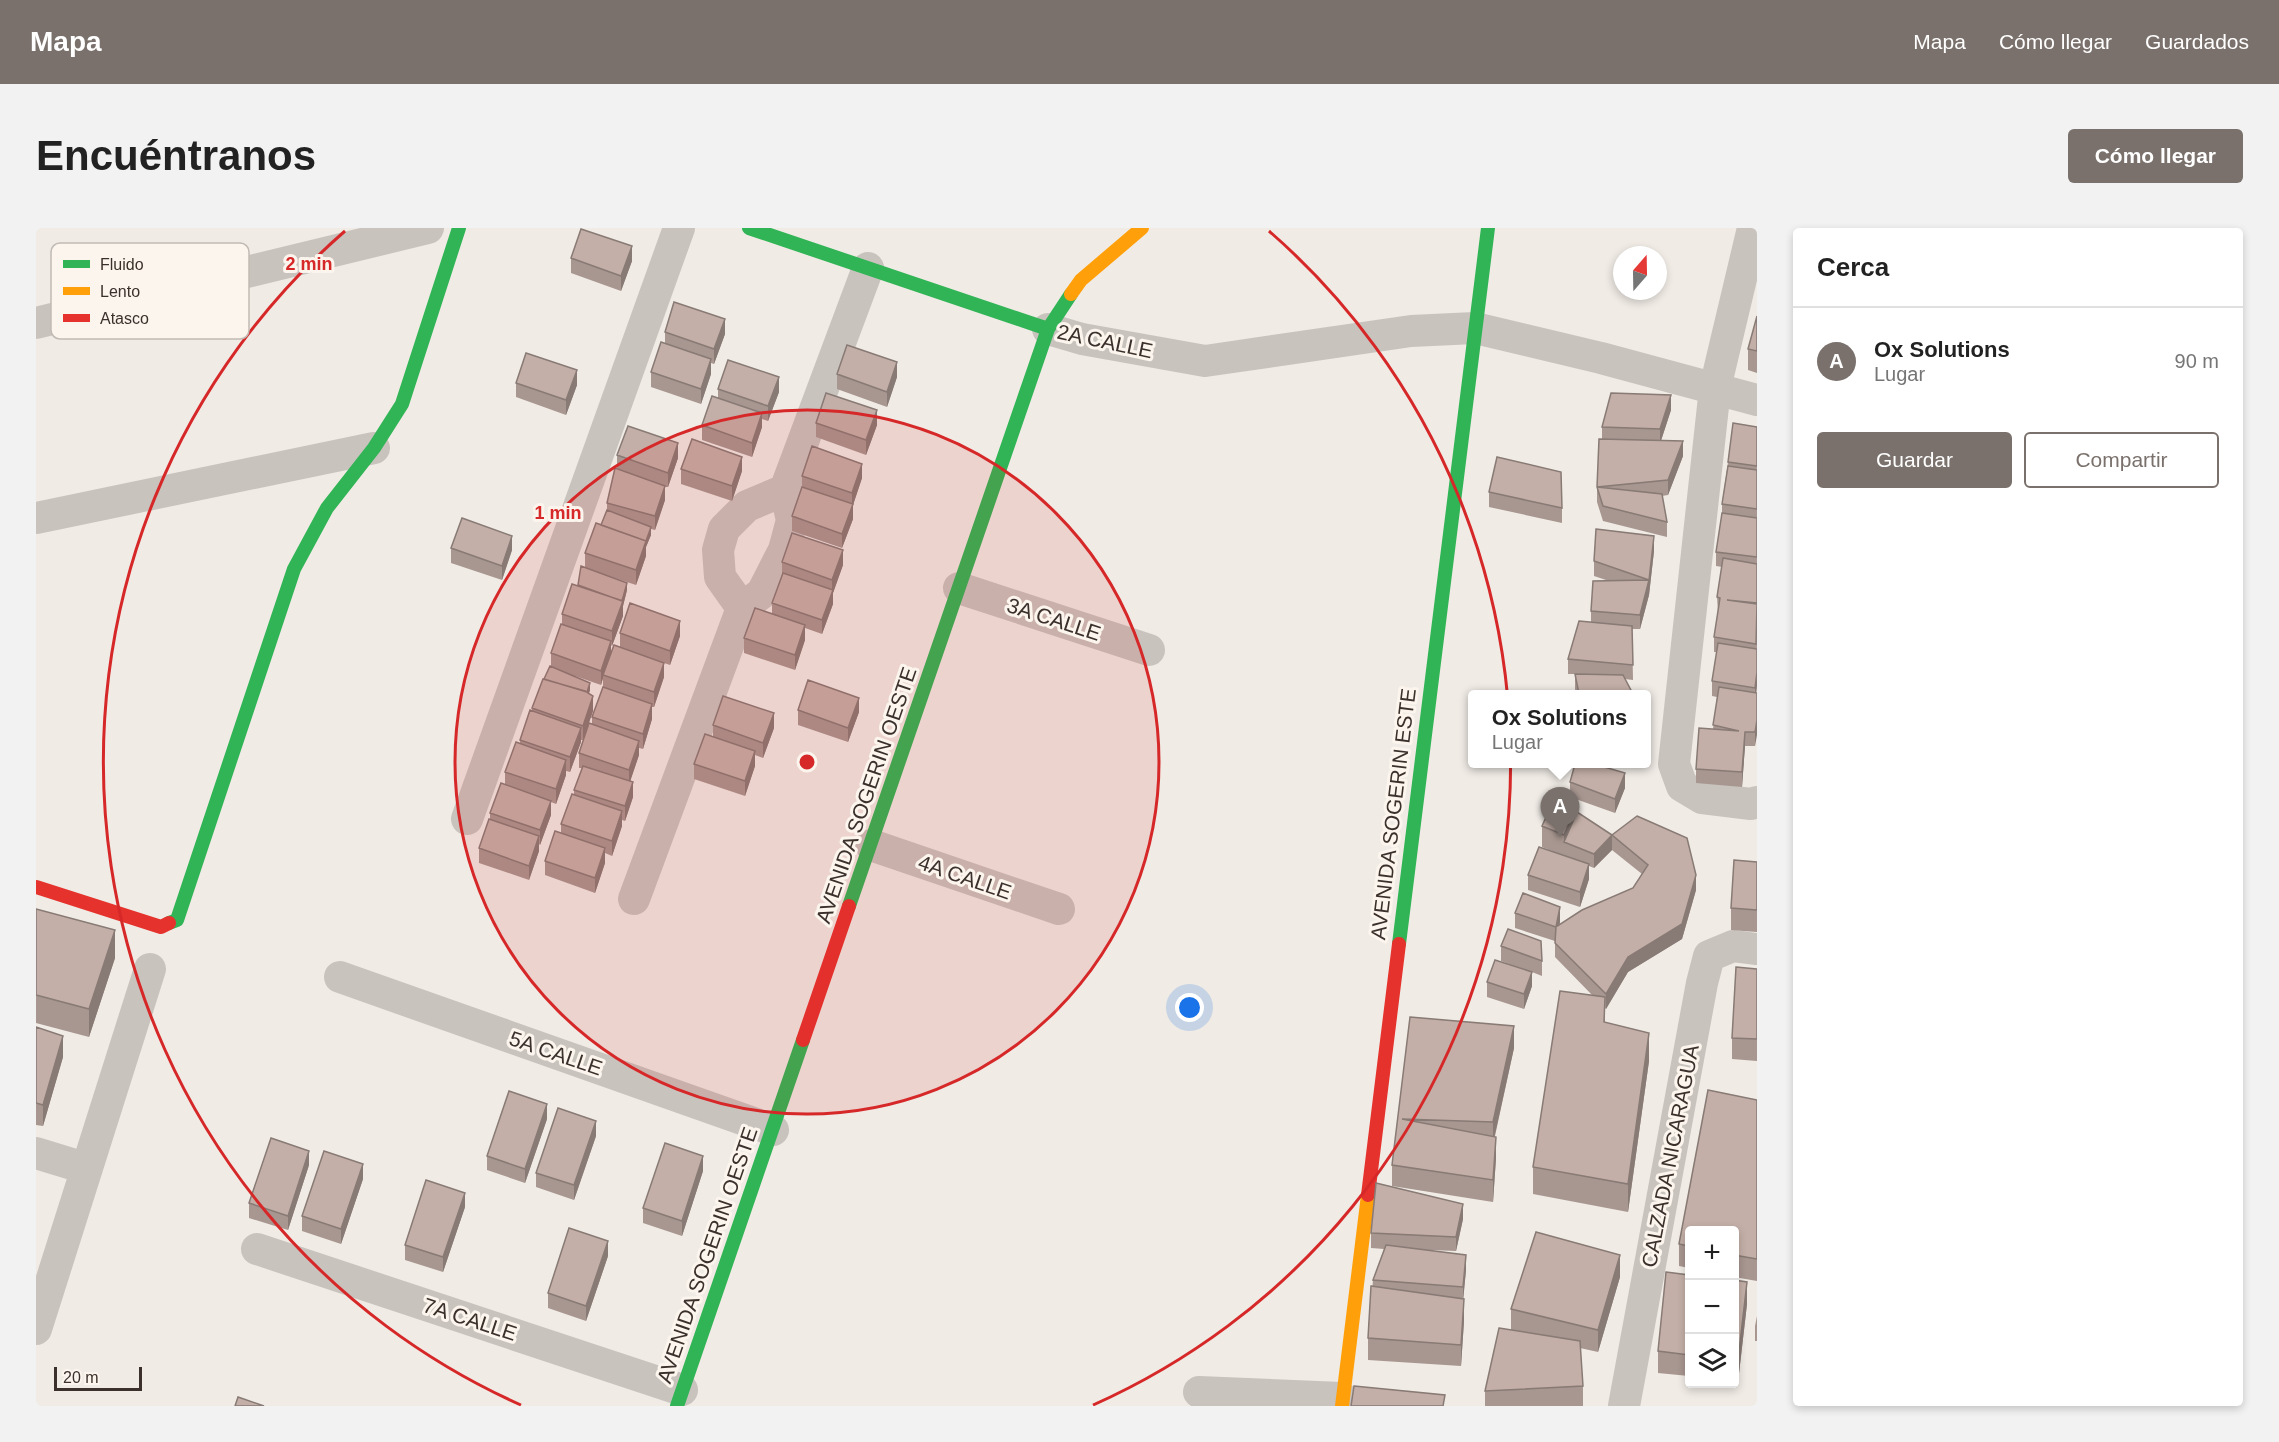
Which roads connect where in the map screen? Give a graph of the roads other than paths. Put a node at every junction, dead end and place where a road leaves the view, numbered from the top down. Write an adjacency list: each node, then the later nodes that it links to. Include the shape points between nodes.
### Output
1 (428, 228): 10 (street)
2 (459, 228): 17 (street, via 402,404)
3 (679, 228): 24 (street)
4 (749, 228): 8 (street, 2A CALLE)
5 (1142, 228): 13 (street, AVENIDA SOGERIN OESTE, via 1081,280)
6 (1488, 228): 14 (street, AVENIDA SOGERIN ESTE)
7 (1753, 228): 15 (street)
8 (804, 237): 9 (street, 2A CALLE)
9 (868, 268): 13 (street, 2A CALLE); 18 (street)
10 (249, 271)
11 (51, 319): 12 (street)
12 (36, 323)
13 (1048, 328): 14 (street, 2A CALLE, via 1082,339 1205,361 1411,331); 20 (street, AVENIDA SOGERIN OESTE)
14 (1475, 328): 15 (street, 2A CALLE); 39 (street, AVENIDA SOGERIN ESTE)
15 (1715, 388): 16 (street, 2A CALLE); 23 (street, via 1674,764 1682,786 1702,798)
16 (1757, 400)
17 (374, 448): 19 (street); 26 (street, via 327,508 294,569 177,920 161,927)
18 (785, 490): 21 (street, via 792,520 784,550 762,593); 21 (street, via 747,506 724,529 718,550 720,577)
19 (36, 518)
20 (959, 588): 22 (street, 3A CALLE); 25 (street, AVENIDA SOGERIN OESTE)
21 (742, 608): 27 (street)
22 (1149, 650)
23 (1757, 802)
24 (467, 819)
25 (870, 845): 28 (street, 4A CALLE); 32 (street, AVENIDA SOGERIN OESTE)
26 (36, 887)
27 (634, 899)
28 (1059, 909)
29 (1757, 949): 40 (street, CALZADA NICARAGUA, via 1733,946 1709,956)
30 (150, 969): 34 (street)
31 (340, 977): 32 (street, 5A CALLE)
32 (772, 1130): 38 (street, AVENIDA SOGERIN OESTE)
33 (36, 1153): 34 (street)
34 (85, 1168): 36 (street)
35 (257, 1249): 38 (street, 7A CALLE)
36 (36, 1329)
37 (1199, 1392): 39 (street)
38 (680, 1398)
39 (1342, 1402)
40 (1624, 1406)

